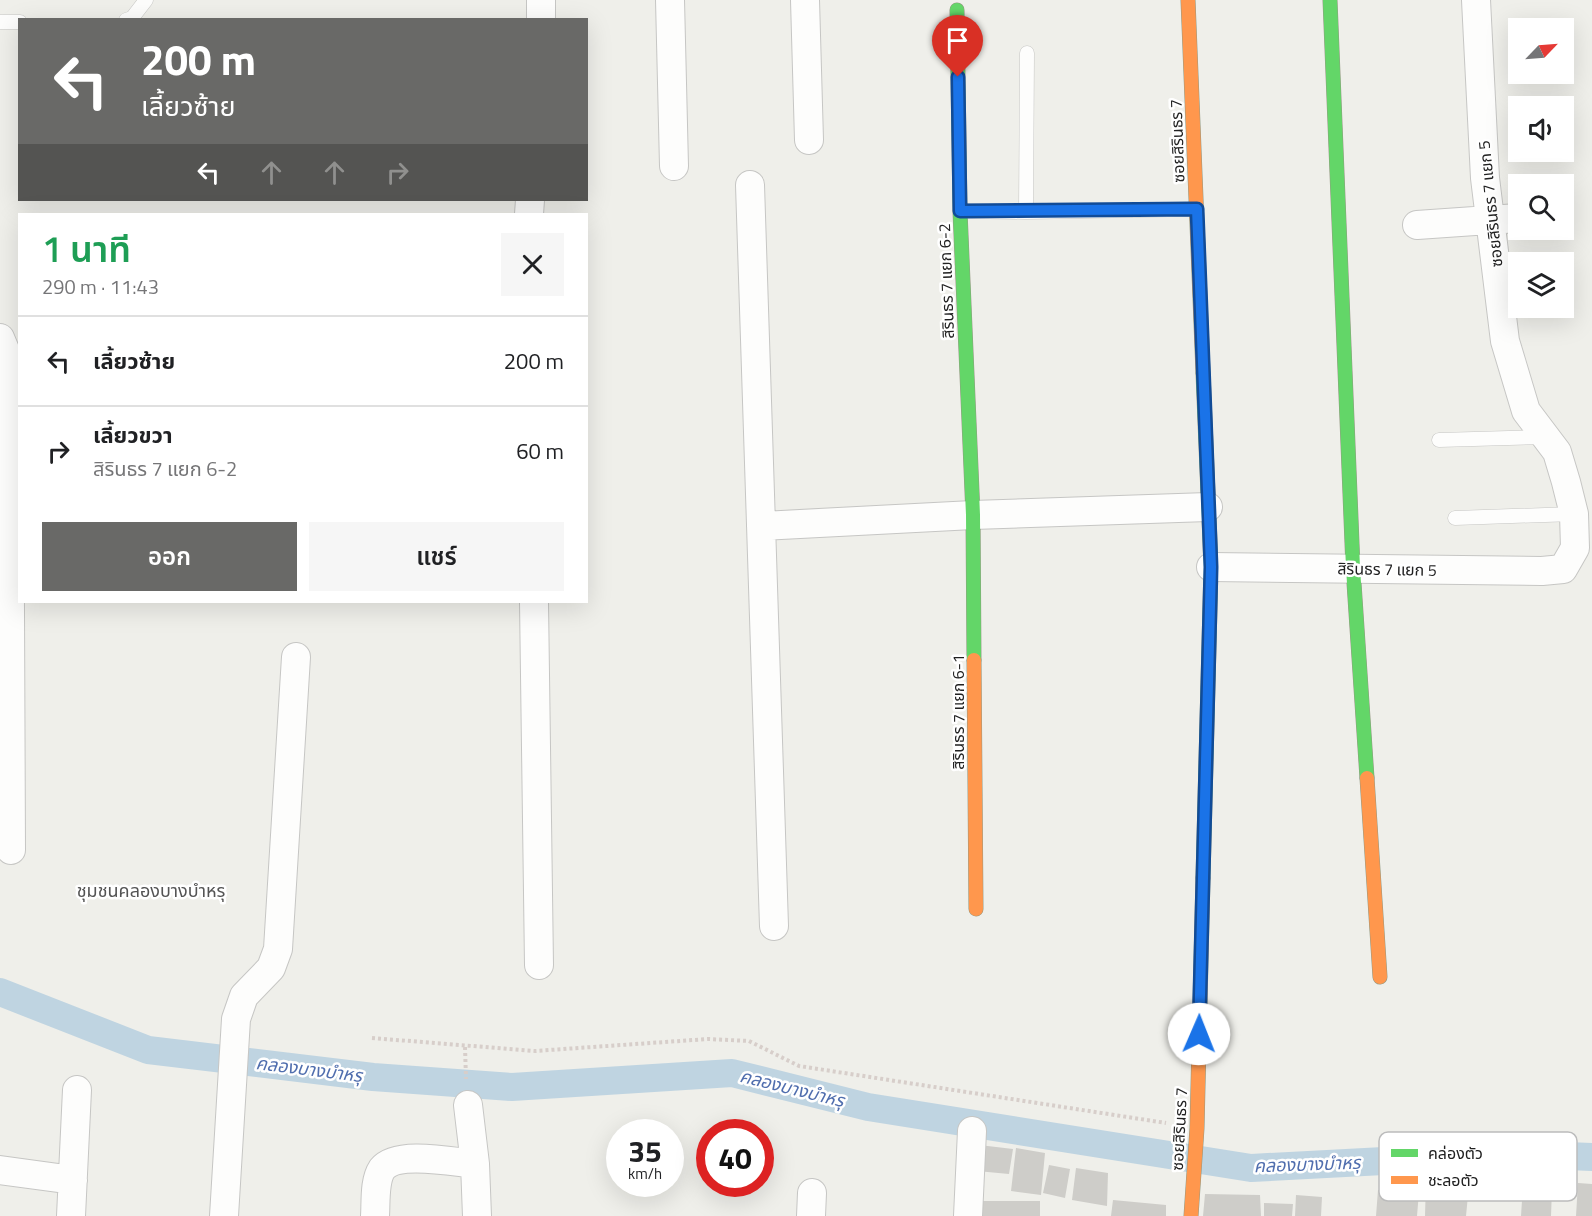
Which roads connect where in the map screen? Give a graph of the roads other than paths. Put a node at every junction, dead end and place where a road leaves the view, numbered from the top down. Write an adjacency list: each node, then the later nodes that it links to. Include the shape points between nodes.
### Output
1 (146, 0): 9 (lane)
2 (541, 0): 10 (street)
3 (670, 0): 15 (street)
4 (805, 0): 14 (street)
5 (1188, 0): 17 (street, ซอยสิรินธร 7)
6 (1330, 0): 32 (street)
7 (1476, 0): 21 (street, ซอยสิรินธร 7 แยก 5)
8 (957, 10): 18 (street, สิรินธร 7 แยก 6-2)
9 (132, 18)
10 (542, 18)
11 (0, 22): 12 (lane)
12 (18, 22)
13 (1027, 53): 19 (lane)
14 (809, 140)
15 (674, 166)
16 (750, 185): 30 (street)
17 (1197, 209): 19 (lane); 26 (street, ซอยสิรินธร 7)
18 (960, 211): 19 (lane); 28 (street, สิรินธร 7 แยก 6-2)
19 (1026, 212)
20 (1508, 219): 21 (street)
21 (1490, 220): 22 (street); 24 (street, ซอยสิรินธร 7 แยก 5, via 1505,341 1514,376 1526,411)
22 (1417, 225)
23 (0, 338): 36 (street, via 9,374)
24 (1546, 437): 25 (lane); 27 (street, ซอยสิรินธร 7 แยก 5, via 1557,452)
25 (1439, 440)
26 (1208, 507): 28 (street); 31 (street, ซอยสิรินธร 7)
27 (1574, 514): 29 (lane); 33 (street, ซอยสิรินธร 7 แยก 5, via 1575,548)
28 (973, 515): 30 (street); 37 (street, สิรินธร 7 แยก 6-1)
29 (1455, 518)
30 (761, 526): 38 (street)
31 (1211, 567): 32 (street, สิรินธร 7 แยก 5); 52 (street, ซอยสิรินธร 7, via 1197,1128)
32 (1353, 568): 33 (street, สิรินธร 7 แยก 5); 40 (street)
33 (1563, 569)
34 (534, 603): 39 (street)
35 (296, 657): 48 (street, via 278,949 271,969 244,996 236,1019)
36 (11, 850)
37 (976, 909)
38 (774, 926)
39 (539, 965)
40 (1380, 977)
41 (77, 1090): 46 (street)
42 (468, 1106): 44 (street)
43 (972, 1131): 51 (street)
44 (475, 1164): 49 (street, via 410,1158 394,1161 383,1168 378,1181); 50 (street)
45 (0, 1170): 46 (street)
46 (72, 1180): 47 (street)
47 (71, 1216)
48 (224, 1216)
49 (375, 1216)
50 (477, 1216)
51 (968, 1216)
52 (1191, 1216)

